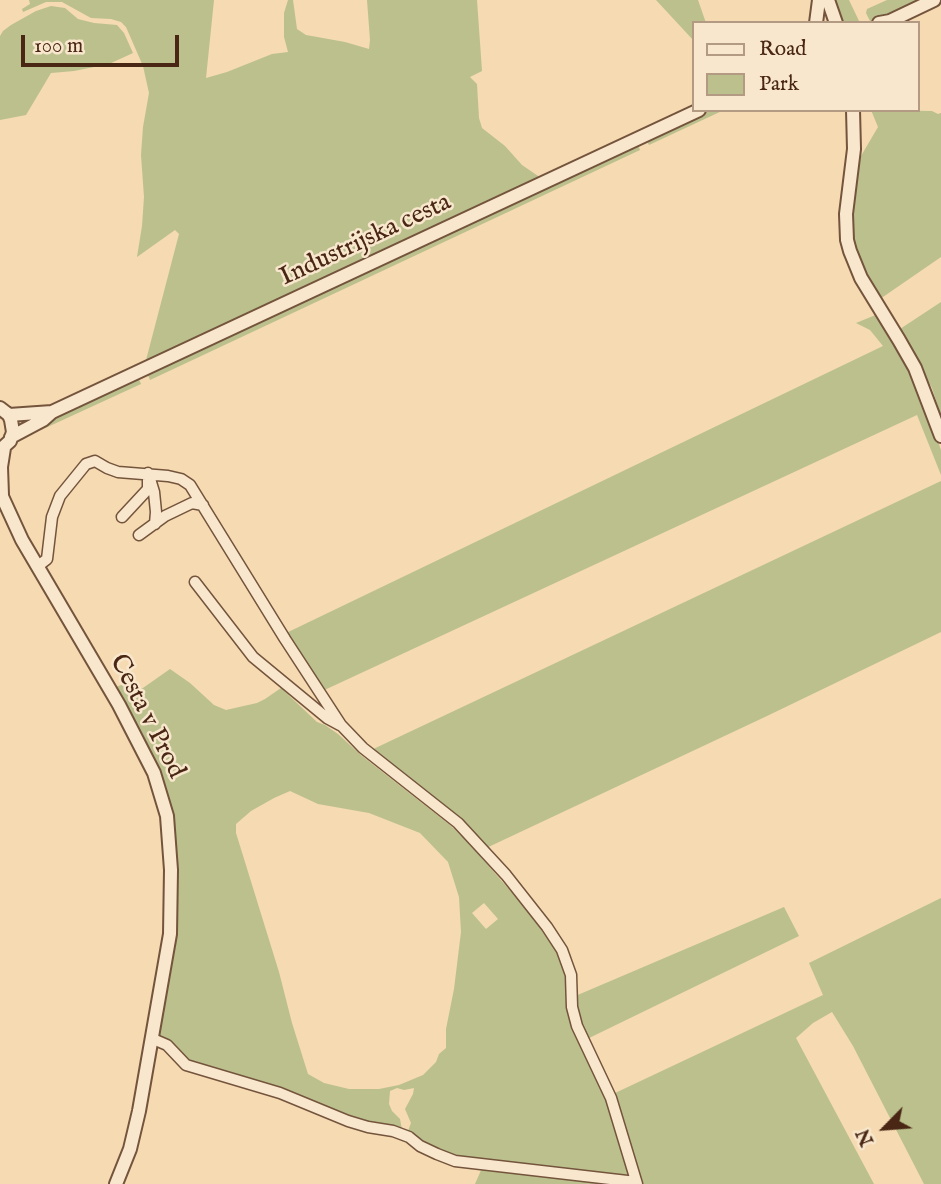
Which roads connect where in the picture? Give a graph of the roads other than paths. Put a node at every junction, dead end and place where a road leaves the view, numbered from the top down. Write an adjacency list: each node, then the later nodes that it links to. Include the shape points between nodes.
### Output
1 (819, 0): 4 (street)
2 (828, 0): 5 (street)
3 (933, 0): 6 (street)
4 (816, 21)
5 (835, 21)
6 (888, 21)
7 (695, 112): 10 (street, Industrijska cesta)
8 (853, 112): 11 (street, via 847,240 861,278 920,380)
9 (4, 412): 10 (street, Industrijska cesta); 12 (street, Cesta v Prod, via 13,426)
10 (52, 412): 12 (street, Industrijska cesta)
11 (941, 436)
12 (5, 445): 14 (street, Cesta v Prod)
13 (148, 473): 15 (street, via 181,479); 16 (street, via 148,489); 17 (street); 19 (street, via 118,472 94,461 86,464 60,496 52,517 47,559)
14 (1, 493): 19 (street, Cesta v Prod)
15 (203, 505): 17 (street, via 192,503); 21 (street)
16 (122, 517)
17 (155, 524): 18 (street)
18 (139, 535)
19 (38, 566): 22 (street, Cesta v Prod, via 143,751 167,816 172,870 170,934)
20 (195, 582): 21 (street, via 253,657)
21 (341, 725): 23 (street, via 363,748 458,823 506,875 562,950 576,1026 611,1098)
22 (153, 1039): 23 (street, via 167,1045 186,1065 281,1093 348,1121 393,1131 455,1161); 24 (street, Cesta v Prod, via 133,1137)
23 (637, 1183)
24 (116, 1184)

